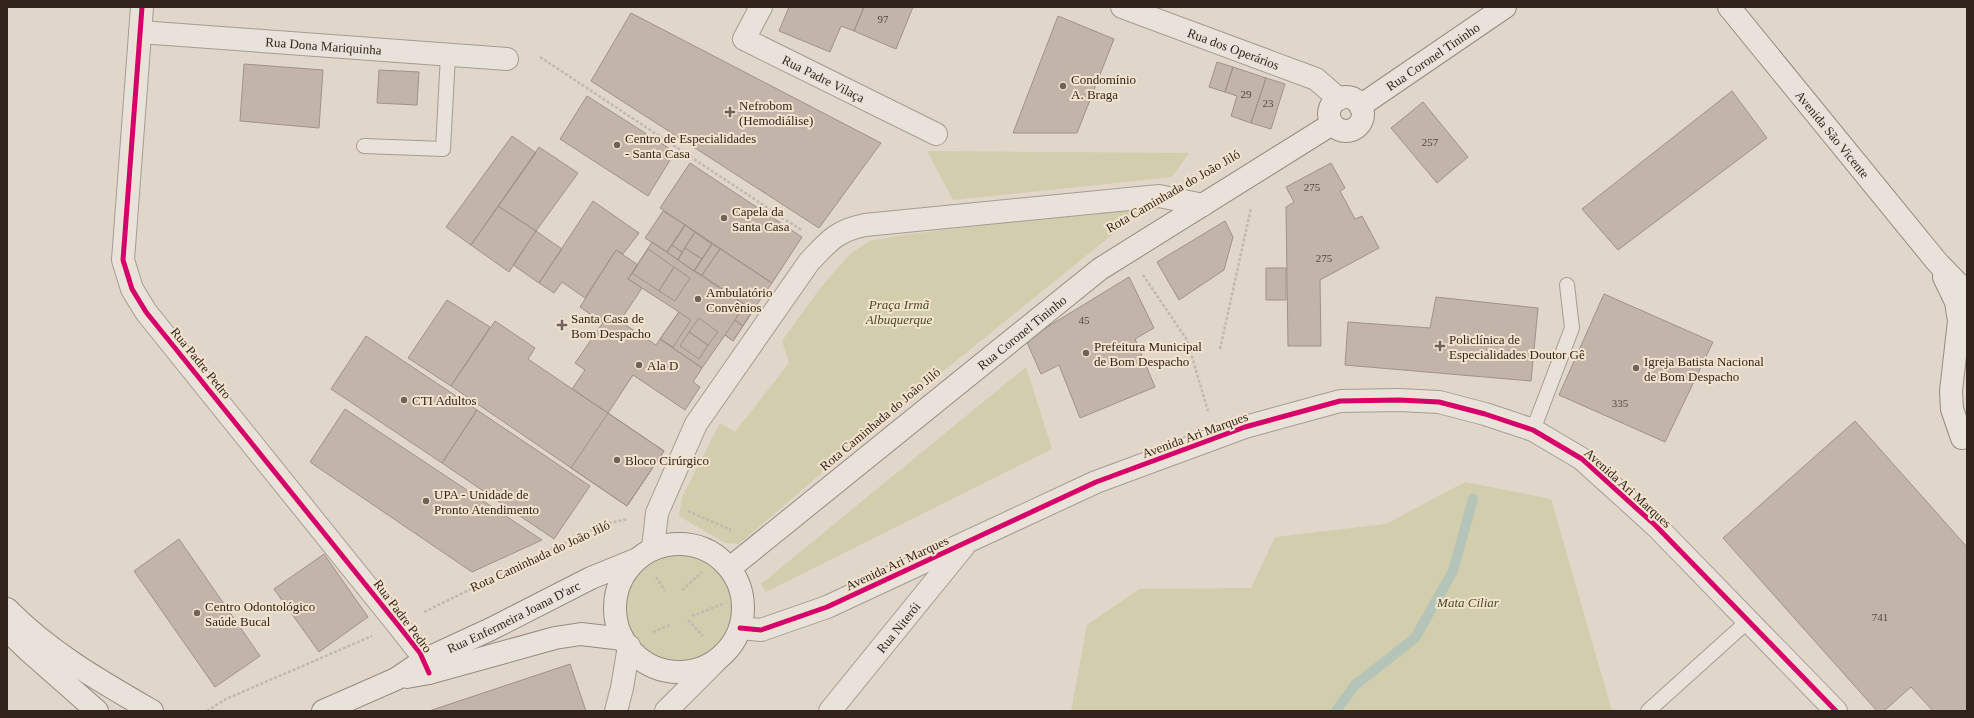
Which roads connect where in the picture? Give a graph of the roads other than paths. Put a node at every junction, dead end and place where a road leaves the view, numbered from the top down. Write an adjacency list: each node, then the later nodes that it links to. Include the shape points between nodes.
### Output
1 (142, 7): 6 (street, Rua Padre Pedro)
2 (760, 7): 12 (street, Rua Padre Vilaça, via 744,39)
3 (1122, 7): 9 (street, Rua dos Operários, via 1316,79)
4 (1505, 7): 10 (street, Rua Coronel Tininho)
5 (1729, 7): 15 (street, Avenida São Vicente)
6 (140, 32): 7 (street, Rua Dona Mariquinha); 31 (street, Rua Padre Pedro, via 124,253 132,289 146,312 398,625)
7 (448, 55): 8 (street, Rua Dona Mariquinha); 13 (lane, via 443,149)
8 (507, 59)
9 (1339, 98): 10 (street, via 1353,99); 11 (street, via 1330,109 1328,117)
10 (1360, 106): 11 (street, via 1362,114 1357,127 1348,131 1339,130)
11 (1332, 124): 14 (street, Rua Coronel Tininho)
12 (936, 134)
13 (364, 146)
14 (1202, 205): 22 (street, via 1159,196 865,225 847,229 824,246 809,262 696,424 657,513); 24 (street, Rua Coronel Tininho, via 1100,270)
15 (1937, 262): 17 (street); 20 (street, via 1956,302 1960,321 1951,391 1952,409)
16 (1567, 285): 19 (lane, via 1572,328)
17 (1967, 293)
18 (1967, 409): 20 (street)
19 (1533, 430): 21 (street, Avenida Ari Marques, via 1439,402 1340,401 1245,427 1096,482); 26 (street, Avenida Ari Marques, via 1582,459 1656,526)
20 (1964, 443)
21 (967, 543): 27 (street, Avenida Ari Marques, via 827,607 760,630); 37 (street, Rua Niterói)
22 (653, 548): 23 (street); 24 (street, via 673,543 695,545 714,554)
23 (635, 560): 29 (street, via 622,577 616,597 616,619); 31 (street, Rua Enfermeira Joana D'arc, via 591,578 491,629)
24 (730, 568): 27 (street, via 740,586 744,608)
25 (7, 609): 33 (street, via 43,642 93,678)
26 (1748, 621): 38 (lane); 39 (street, Avenida Ari Marques)
27 (740, 628): 30 (street, via 730,647)
28 (7, 630): 32 (street)
29 (626, 642): 30 (street, via 636,656 654,667 675,672 696,670); 31 (street, Rua Enfermeira Joana D'arc, via 581,634); 35 (street, via 622,688)
30 (715, 662): 36 (street)
31 (426, 666): 34 (street, Rua Enfermeira Joana D'arc)
32 (97, 711)
33 (152, 711)
34 (323, 711)
35 (616, 711)
36 (666, 711)
37 (830, 711)
38 (1648, 711)
39 (1836, 711)

